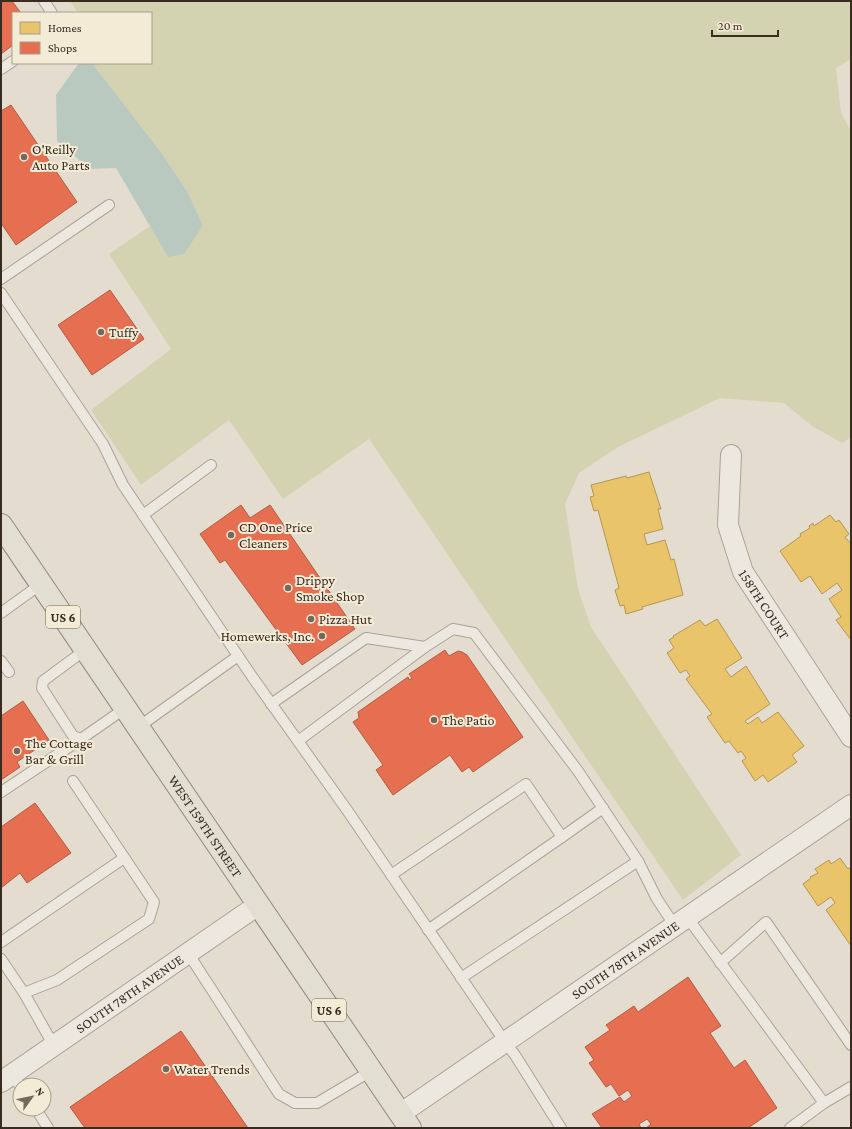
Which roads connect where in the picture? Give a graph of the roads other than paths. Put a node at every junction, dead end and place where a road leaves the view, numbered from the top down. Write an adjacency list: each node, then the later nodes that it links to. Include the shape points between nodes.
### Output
1 (44, 1): 2 (lane)
2 (51, 12)
3 (12, 62): 4 (lane)
4 (1, 69)
5 (109, 205): 6 (lane)
6 (1, 279)
7 (1, 293): 10 (lane, via 103,444 123,485)
8 (731, 455): 22 (street, 158TH COURT, via 728,525 742,572)
9 (212, 465): 10 (lane)
10 (143, 515): 16 (lane)
11 (2, 527): 12 (main road, WEST 159TH STREET / US 6)
12 (41, 584): 13 (lane); 15 (main road, WEST 159TH STREET / US 6)
13 (1, 613)
14 (426, 647): 19 (lane, via 366,638); 24 (lane); 28 (lane, via 454,629 474,633)
15 (85, 650): 20 (main road, WEST 159TH STREET / US 6); 23 (lane, via 43,681 42,688 73,736)
16 (238, 656): 19 (lane); 21 (lane)
17 (1, 661): 18 (lane)
18 (9, 672)
19 (271, 704): 24 (lane)
20 (124, 709): 21 (main road, WEST 159TH STREET / US 6); 23 (lane)
21 (137, 728): 33 (main road, WEST 159TH STREET / US 6)
22 (851, 737)
23 (81, 739): 26 (lane)
24 (298, 741): 32 (lane)
25 (73, 781): 30 (lane)
26 (1, 792)
27 (851, 805): 34 (street, SOUTH 78TH AVENUE)
28 (603, 808): 29 (lane); 31 (lane)
29 (562, 837): 32 (lane, via 526,784); 35 (lane)
30 (124, 858): 36 (lane); 41 (lane, via 154,902 149,919 57,980)
31 (638, 861): 34 (lane, via 657,899); 40 (lane)
32 (391, 875): 35 (lane)
33 (258, 905): 37 (street, SOUTH 78TH AVENUE); 45 (main road, WEST 159TH STREET / US 6)
34 (681, 922): 39 (lane); 42 (street, SOUTH 78TH AVENUE)
35 (428, 930): 40 (lane)
36 (1, 942)
37 (188, 953): 44 (street, SOUTH 78TH AVENUE); 45 (lane, via 279,1094 295,1103 317,1103)
38 (1, 959): 41 (lane)
39 (720, 963): 43 (lane, via 766,922); 48 (lane)
40 (461, 978): 42 (lane)
41 (24, 993): 44 (lane)
42 (505, 1042): 50 (street, SOUTH 78TH AVENUE); 52 (lane)
43 (851, 1045)
44 (54, 1046): 46 (street, SOUTH 78TH AVENUE)
45 (371, 1071): 50 (main road, WEST 159TH STREET / US 6)
46 (11, 1081)
47 (851, 1087): 48 (lane)
48 (824, 1103): 53 (lane)
49 (41, 1117): 51 (lane)
50 (405, 1121)
51 (48, 1128)
52 (562, 1128)
53 (790, 1128)

